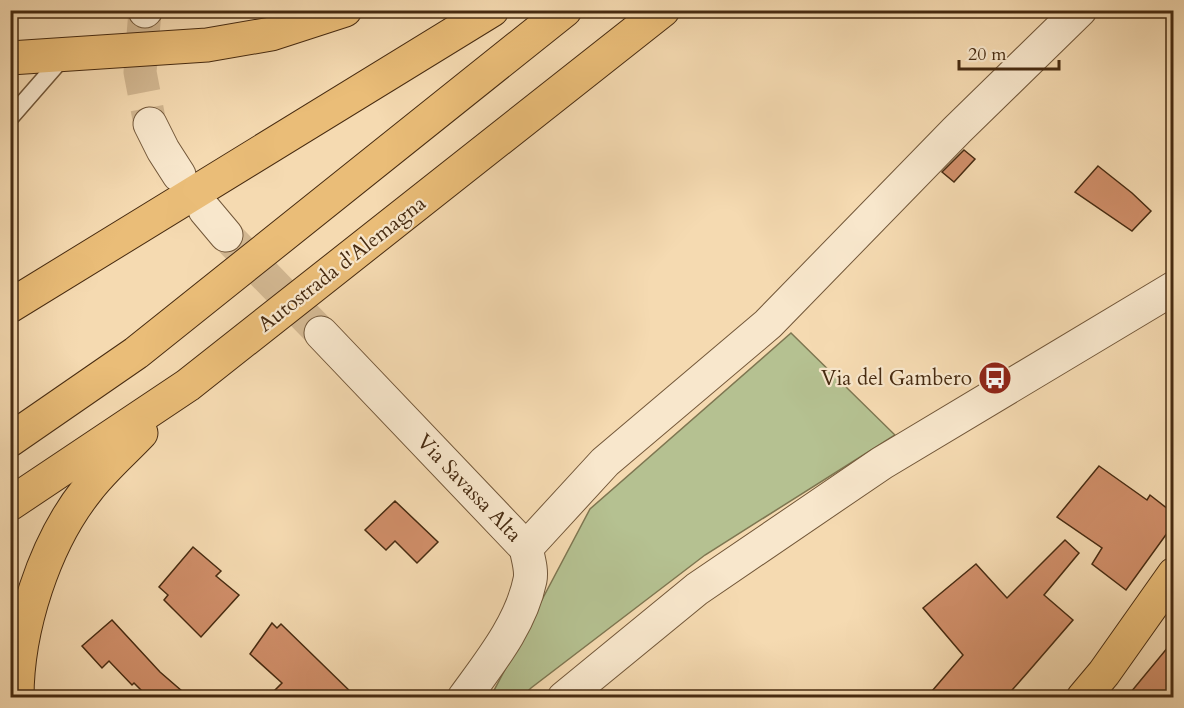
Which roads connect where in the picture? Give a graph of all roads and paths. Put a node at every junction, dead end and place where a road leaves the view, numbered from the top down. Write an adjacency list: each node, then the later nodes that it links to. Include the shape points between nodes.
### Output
1 (345, 10): 6 (main road, via 271,34 207,45)
2 (492, 10): 14 (main road)
3 (565, 10): 17 (main road, via 136,353)
4 (663, 10): 16 (main road, Autostrada d'Alemagna)
5 (1080, 10): 19 (street, via 768,324 606,462)
6 (67, 54): 7 (main road); 8 (lane)
7 (10, 58)
8 (10, 118)
9 (150, 124): 10 (street)
10 (179, 175)
11 (205, 210): 12 (street)
12 (226, 235)
13 (1173, 288): 23 (street, via 882,463 696,589)
14 (10, 306)
15 (321, 333): 19 (street, Via Savassa Alta)
16 (188, 385): 18 (main road, Autostrada d'Alemagna); 21 (main road, via 87,490 63,527 30,608)
17 (10, 440)
18 (10, 504)
19 (526, 548): 22 (street, Via Savassa Alta, via 530,578 519,614)
20 (1173, 574): 24 (main road)
21 (17, 698)
22 (464, 698)
23 (564, 698)
24 (1083, 698)

